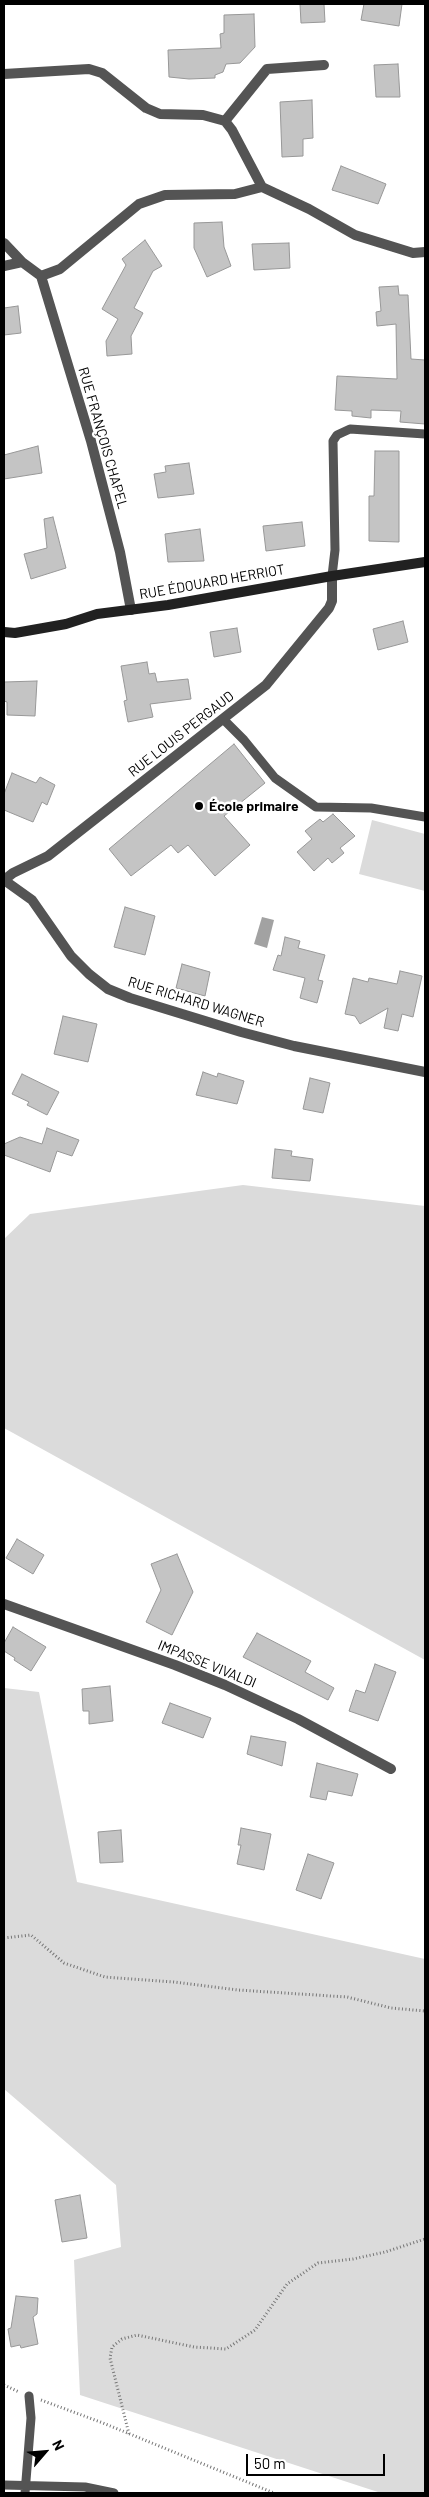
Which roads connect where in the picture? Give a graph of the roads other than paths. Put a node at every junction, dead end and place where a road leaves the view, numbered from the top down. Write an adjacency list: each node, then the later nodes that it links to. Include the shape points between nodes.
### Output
1 (324, 65): 3 (street, via 267,69)
2 (4, 74): 3 (street, via 89,69 102,73 146,108 160,114 203,115)
3 (225, 122): 4 (street)
4 (262, 187): 6 (street, via 355,234 413,253); 9 (street, via 235,194 165,195 139,204 60,269)
5 (4, 243): 7 (street)
6 (425, 252)
7 (22, 262): 8 (street); 9 (street)
8 (4, 266)
9 (41, 276): 13 (street, RUE FRANÇOIS CHAPEL, via 91,441 120,552)
10 (425, 434): 12 (lane, via 350,429 337,435 334,441 335,550)
11 (425, 562): 12 (street, RUE ÉDOUARD HERRIOT)
12 (332, 576): 13 (street, RUE ÉDOUARD HERRIOT); 15 (street, RUE LOUIS PERGAUD, via 332,601 318,624 266,685)
13 (131, 610): 14 (street, RUE ÉDOUARD HERRIOT, via 97,614 66,624 15,633)
14 (4, 632)
15 (223, 719): 16 (lane, via 276,778 316,807 372,808); 17 (street, RUE LOUIS PERGAUD, via 48,856)
16 (425, 817)
17 (4, 880): 18 (street, RUE RICHARD WAGNER, via 32,900 71,956 108,988 170,1011 268,1039)
18 (425, 1072)
19 (4, 1604): 20 (street, IMPASSE VIVALDI, via 225,1685 298,1719)
20 (391, 1769)
21 (29, 2396): 23 (lane, via 32,2418)
22 (4, 2485): 23 (lane)
23 (26, 2489): 24 (lane, via 84,2487)
24 (111, 2493)

